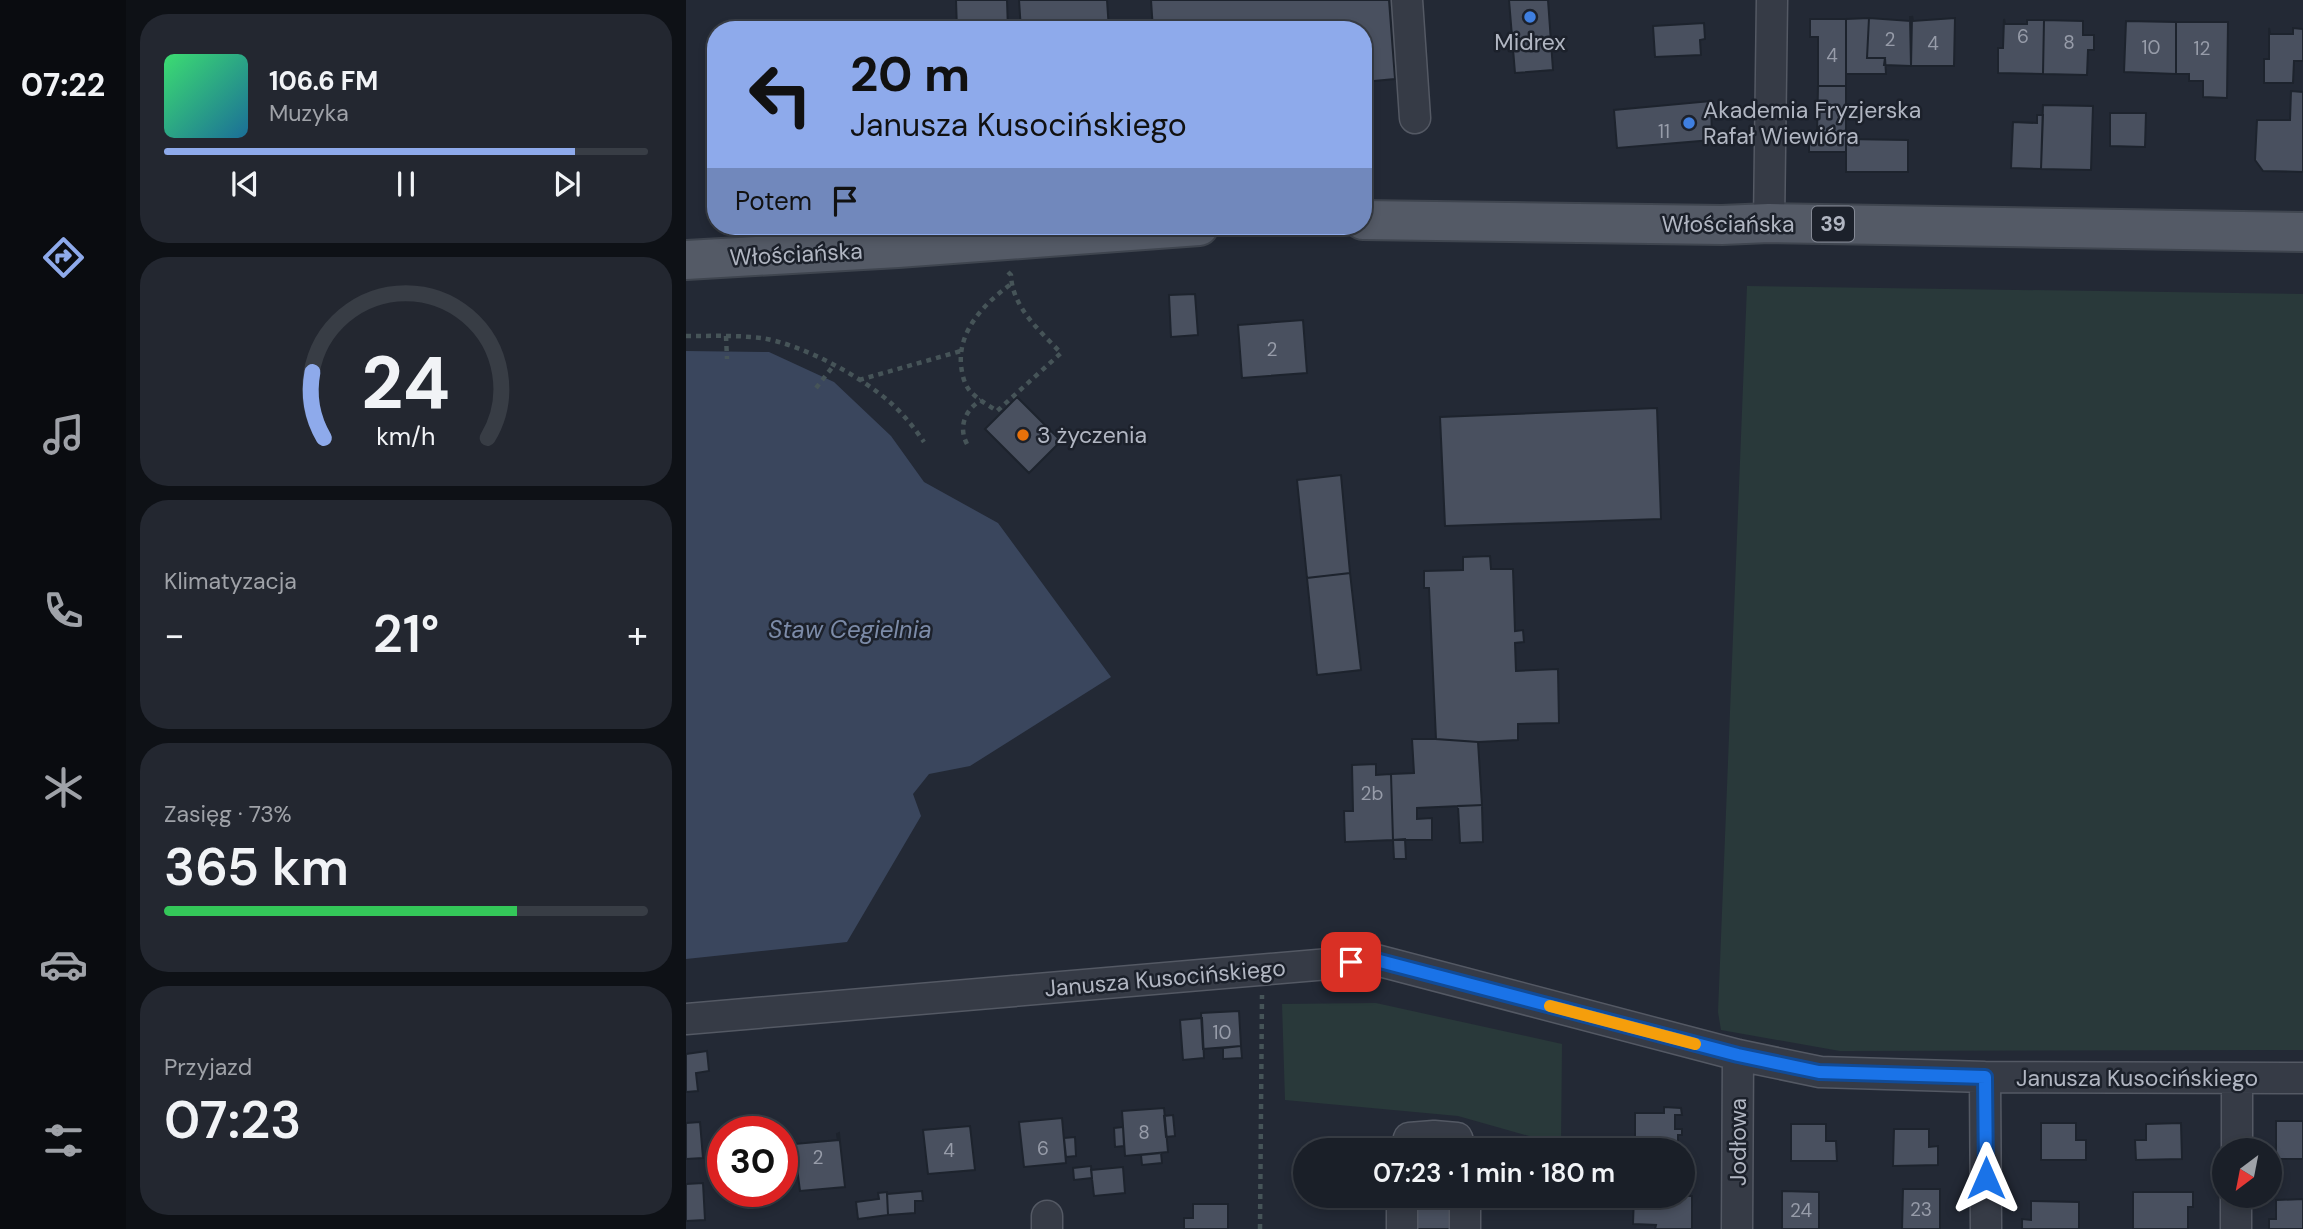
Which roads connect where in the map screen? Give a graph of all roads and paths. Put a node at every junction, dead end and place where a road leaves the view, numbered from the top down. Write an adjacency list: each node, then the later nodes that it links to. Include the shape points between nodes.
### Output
1 (1407, 0): 3 (street)
2 (1772, 0): 5 (street)
3 (1415, 118)
4 (1372, 220): 5 (main road, Włościańska / 39)
5 (1769, 223): 6 (main road, Włościańska / 39)
6 (2303, 232)
7 (1076, 235): 8 (main road, Włościańska)
8 (686, 260)
9 (1002, 267): 10 (path, via 1011,275)
10 (1011, 284): 13 (path, via 976,316); 18 (path, via 1026,317 1061,353 997,411)
11 (726, 336): 12 (path); 14 (path); 15 (path, via 794,346)
12 (686, 337)
13 (962, 350): 16 (path); 18 (path, via 962,376)
14 (727, 359)
15 (834, 365): 17 (path); 19 (path, via 894,406)
16 (859, 380)
17 (816, 388)
18 (981, 400): 20 (path, via 962,425)
19 (925, 442)
20 (967, 444)
21 (1262, 971): 22 (street, Janusza Kusocińskiego); 23 (street, Janusza Kusocińskiego, via 1376,960); 33 (path)
22 (686, 1019)
23 (1738, 1055): 24 (street, Janusza Kusocińskiego, via 1819,1072); 36 (street, Jodłowa)
24 (1985, 1077): 25 (street, Janusza Kusocińskiego); 37 (street)
25 (2237, 1078): 26 (street, Janusza Kusocińskiego); 29 (street)
26 (2303, 1078)
27 (1409, 1138): 28 (street)
28 (1457, 1138)
29 (2236, 1138)
30 (1402, 1208): 34 (street)
31 (1465, 1208): 35 (street)
32 (2236, 1208): 38 (street)
33 (1260, 1229)
34 (1402, 1229)
35 (1465, 1229)
36 (1737, 1229)
37 (1986, 1229)
38 (2236, 1229)

